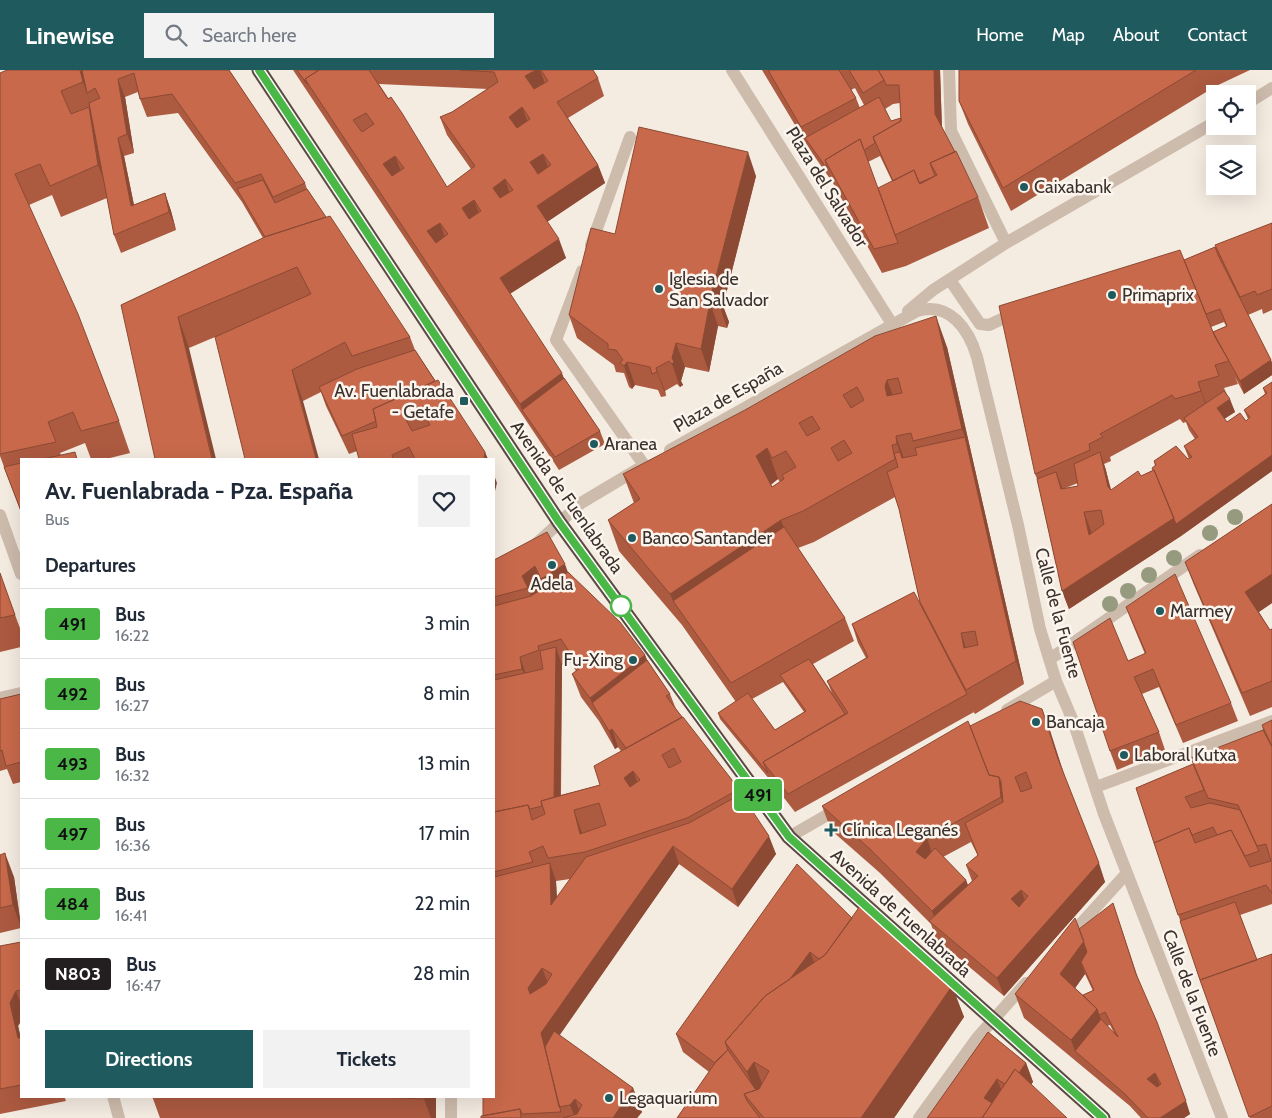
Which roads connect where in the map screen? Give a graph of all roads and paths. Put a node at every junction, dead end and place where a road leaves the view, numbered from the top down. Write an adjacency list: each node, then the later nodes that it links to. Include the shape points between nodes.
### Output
1 (259, 70): 14 (highway, Avenida de Fuenlabrada)
2 (732, 70): 11 (street, Plaza del Salvador)
3 (949, 70): 8 (street, via 951,131)
4 (1272, 88): 5 (street)
5 (1256, 98)
6 (1206, 127): 8 (street)
7 (630, 137): 12 (street, via 556,340)
8 (1006, 243): 9 (street)
9 (950, 280): 10 (street, via 980,324 989,325); 11 (street)
10 (1004, 318)
11 (892, 324): 12 (street, Plaza de España); 18 (street, Calle de la Fuente, via 924,309 938,310 962,324 970,338)
12 (652, 460): 14 (street, Plaza de España, via 587,499)
13 (0, 515): 17 (street)
14 (559, 522): 16 (street, Plaza de España); 26 (highway, Avenida de Fuenlabrada)
15 (1208, 549): 18 (street)
16 (527, 550)
17 (20, 571)
18 (1050, 659): 19 (street, Calle de la Fuente)
19 (1056, 681): 22 (street); 24 (street, Calle de la Fuente)
20 (20, 693): 21 (street)
21 (0, 698)
22 (996, 716)
23 (1272, 721): 24 (street)
24 (1096, 787): 27 (street, Calle de la Fuente)
25 (849, 802): 26 (street)
26 (789, 837): 30 (highway, Avenida de Fuenlabrada)
27 (1127, 873): 28 (street); 37 (street, Calle de la Fuente)
28 (1060, 946)
29 (1033, 976): 30 (street)
30 (993, 1020): 35 (street); 36 (highway, Avenida de Fuenlabrada)
31 (114, 1098): 33 (street)
32 (451, 1098): 34 (street)
33 (119, 1118)
34 (451, 1118)
35 (919, 1118)
36 (1102, 1118)
37 (1222, 1118)

